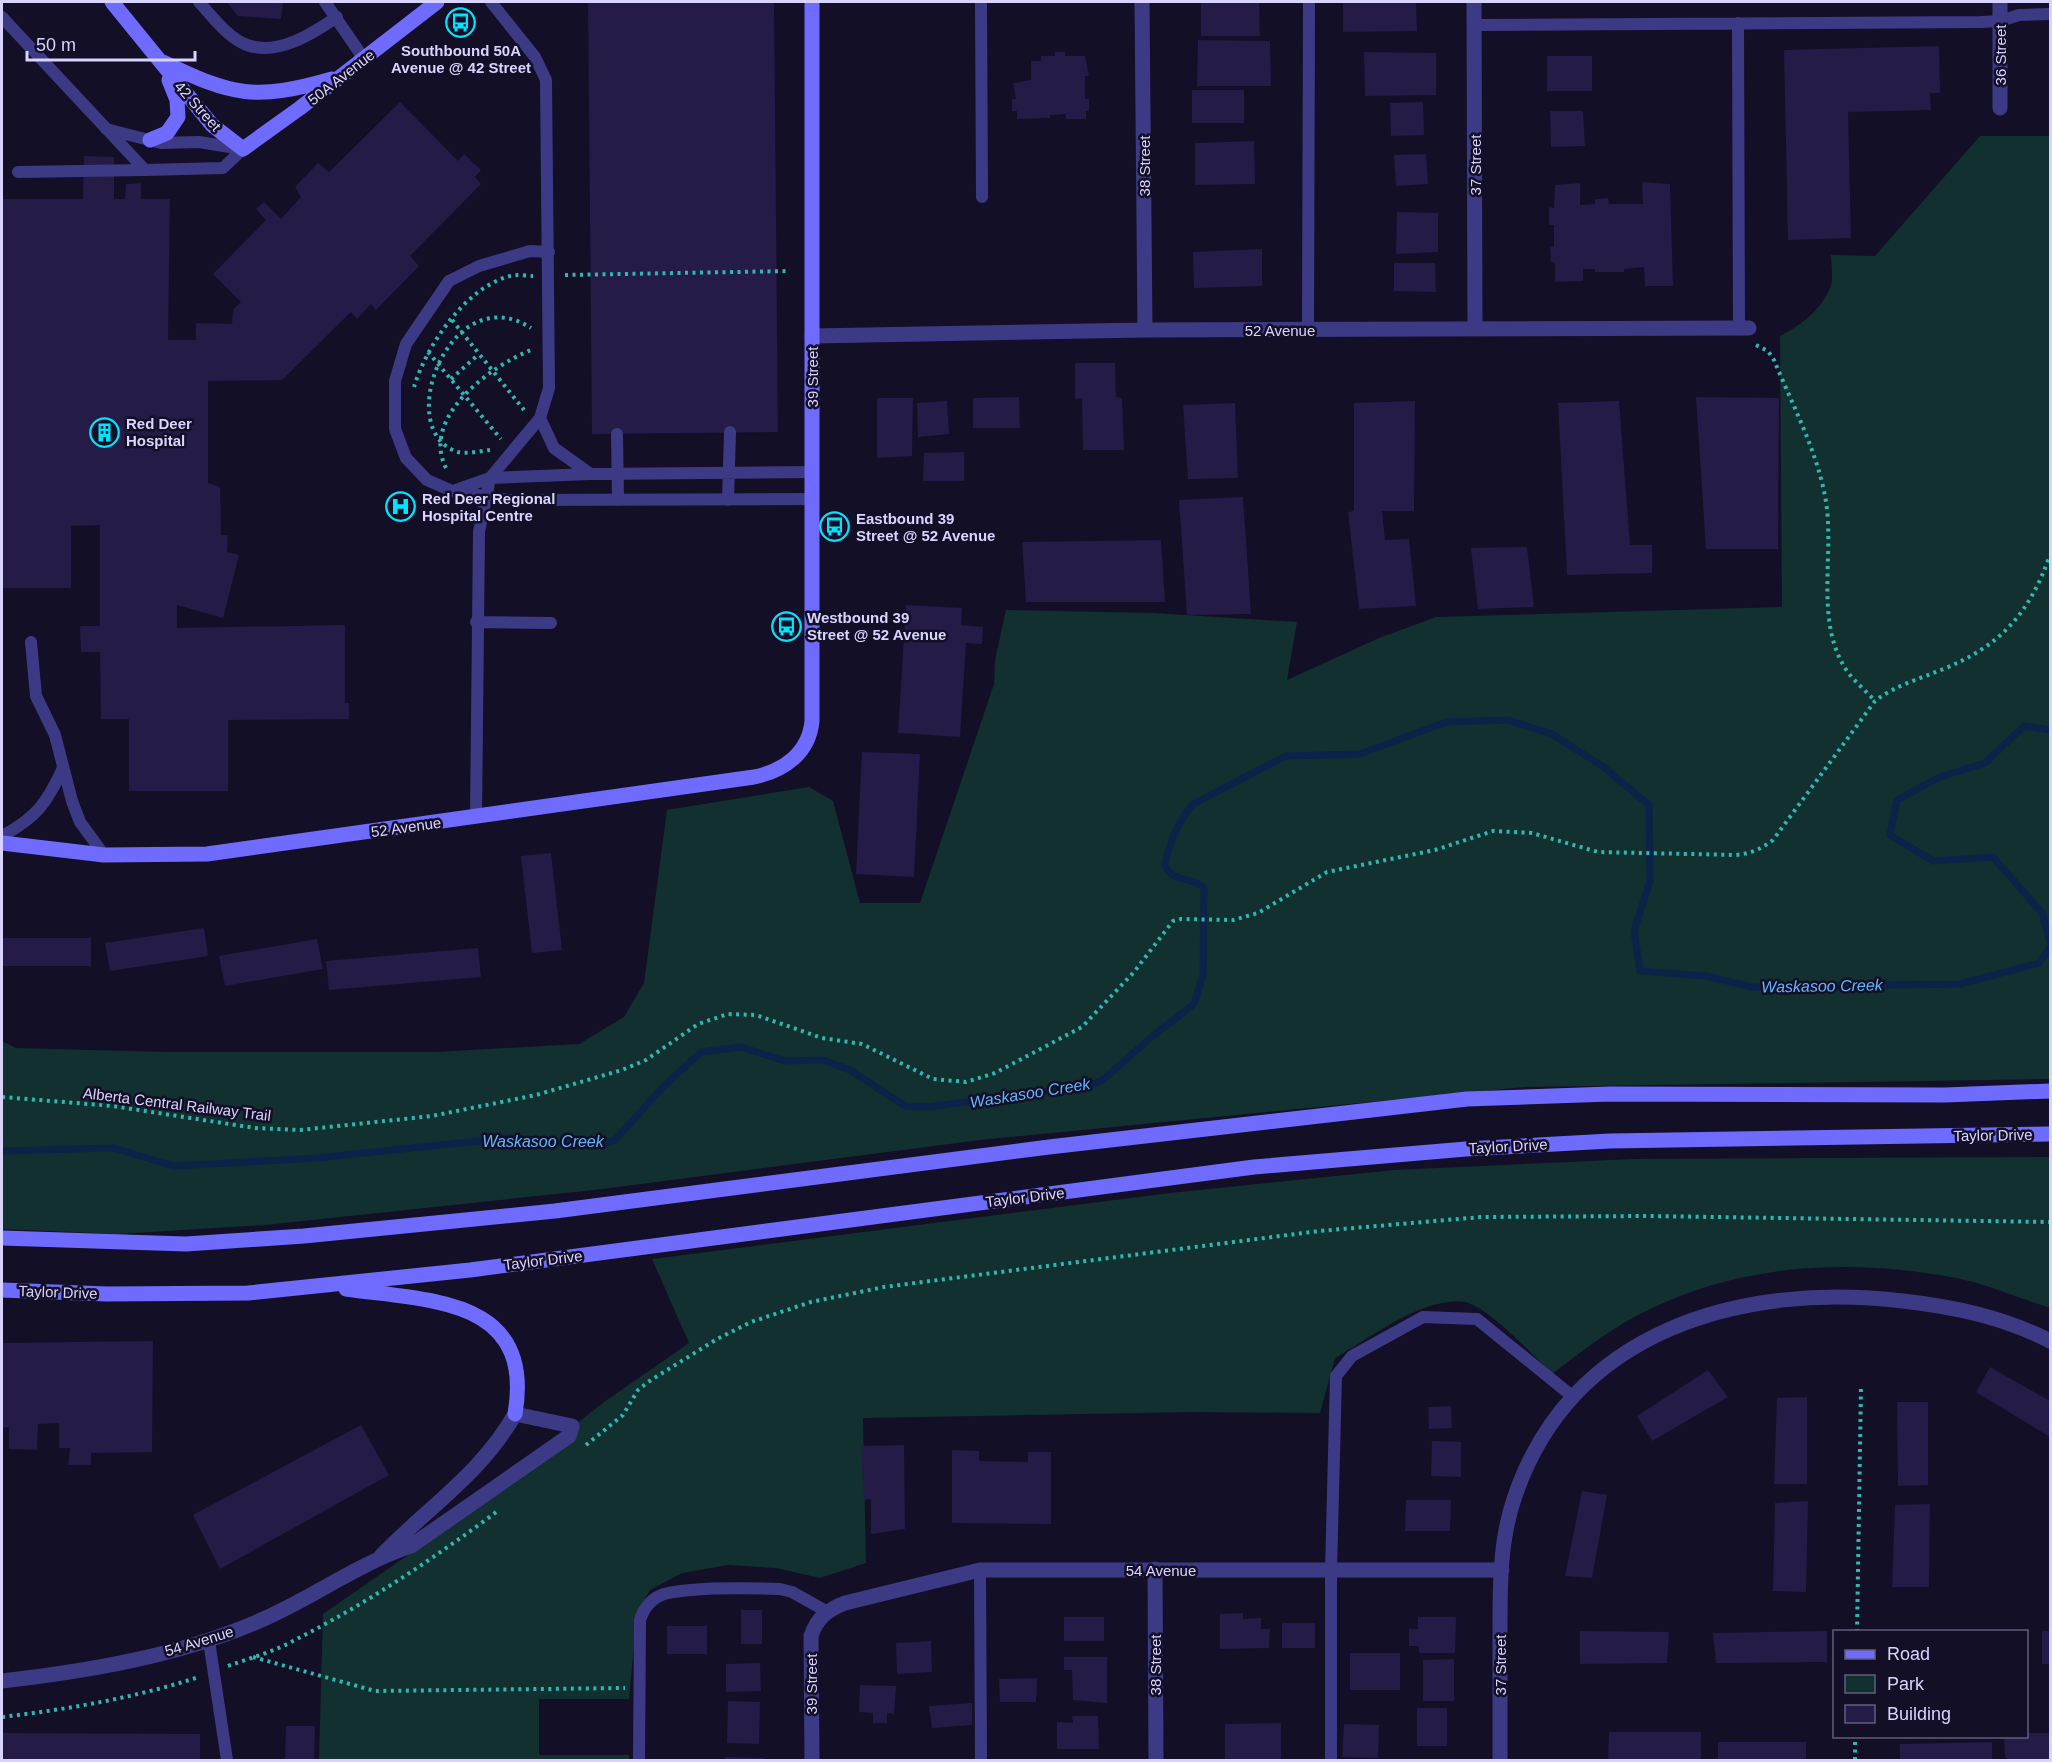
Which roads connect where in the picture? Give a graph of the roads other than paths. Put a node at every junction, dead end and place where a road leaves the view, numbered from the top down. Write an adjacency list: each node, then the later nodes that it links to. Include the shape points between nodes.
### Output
1 (112, 2): 18 (main road, 42 Street)
2 (199, 2): 14 (lane, via 223,28 247,45 274,46 305,38)
3 (325, 2): 14 (lane)
4 (437, 2): 19 (main road, 50A Avenue)
5 (491, 2): 28 (lane, via 535,57 546,80)
6 (812, 2): 33 (main road, 39 Street)
7 (981, 2): 27 (lane)
8 (1142, 2): 31 (street, 38 Street)
9 (1309, 2): 32 (lane)
10 (1474, 2): 17 (street, 37 Street)
11 (2000, 2): 15 (street, 36 Street)
12 (2050, 14): 15 (lane, via 2019,15)
13 (2, 17): 22 (lane)
14 (337, 17): 19 (lane)
15 (2000, 21): 16 (lane); 21 (street, 36 Street)
16 (1738, 23): 17 (lane); 30 (lane)
17 (1475, 25): 29 (street, 37 Street)
18 (158, 59): 20 (main road, 42 Street, via 209,84 239,93 271,93); 23 (main road, via 179,109 172,129); 24 (main road, 42 Street, via 212,125)
19 (364, 59): 20 (main road, 50A Avenue)
20 (340, 77): 24 (main road, 50A Avenue)
21 (2000, 108)
22 (104, 129): 23 (lane); 25 (lane)
23 (150, 140): 24 (lane)
24 (243, 149): 25 (lane, via 223,168)
25 (145, 170): 26 (lane)
26 (18, 172)
27 (982, 197)
28 (549, 252): 34 (lane, via 549,388); 42 (lane, via 530,251 488,263 449,281 406,344 395,381 395,429 406,458 427,480)
29 (1475, 328): 30 (street, 52 Avenue); 32 (street, 52 Avenue)
30 (1744, 328)
31 (1145, 330): 32 (street, 52 Avenue); 33 (street, 52 Avenue)
32 (1308, 330)
33 (812, 336): 37 (main road, 39 Street)
34 (540, 418): 38 (lane, via 554,448); 41 (lane)
35 (730, 432): 40 (lane)
36 (617, 434): 39 (lane)
37 (813, 472): 40 (lane); 44 (main road, 39 Street)
38 (590, 474): 39 (lane); 41 (lane)
39 (617, 474): 40 (lane); 45 (lane)
40 (728, 474): 46 (lane)
41 (490, 478): 42 (lane); 43 (lane)
42 (452, 491): 43 (lane)
43 (486, 496): 45 (lane, via 509,500); 47 (lane, via 476,548)
44 (813, 499): 46 (lane); 50 (main road, 39 Street, via 813,721 811,735)
45 (618, 500): 46 (lane)
46 (728, 500)
47 (476, 622): 48 (lane); 52 (lane)
48 (551, 623)
49 (31, 642): 51 (lane, via 36,696 55,735)
50 (802, 750): 52 (main road, 52 Avenue, via 783,768 754,777)
51 (63, 768): 53 (lane, via 49,800); 55 (lane, via 80,822)
52 (476, 817): 55 (main road, 52 Avenue, via 207,854)
53 (2, 836)
54 (2, 843): 55 (main road, 52 Avenue)
55 (104, 855)
56 (2050, 1091): 58 (main road, via 1945,1095 1610,1094 1467,1099 1049,1147 555,1211 304,1236 186,1244)
57 (2050, 1134): 59 (main road, Taylor Drive, via 1610,1141 1301,1163 470,1270)
58 (2, 1238)
59 (322, 1285): 60 (main road, Taylor Drive, via 248,1293); 63 (main road, via 449,1304 489,1322 504,1337 515,1359 519,1389)
60 (2, 1290)
61 (2050, 1341): 62 (street, 37 Street, via 2005,1321 1930,1304 1834,1296 1792,1298 1745,1305 1670,1328 1612,1360)
62 (1572, 1396): 67 (street, 37 Street, via 1536,1444 1524,1473 1506,1530); 68 (lane, via 1477,1319 1423,1317 1352,1356 1336,1376)
63 (515, 1414): 64 (street, 54 Avenue, via 469,1475); 64 (street, 54 Avenue, via 567,1423 572,1426 572,1433 411,1546)
64 (381, 1556): 70 (street, 54 Avenue, via 260,1621)
65 (1155, 1569): 66 (street, 54 Avenue); 68 (street, 54 Avenue); 76 (street, 38 Street)
66 (980, 1570): 69 (street, 54 Avenue); 75 (lane)
67 (1502, 1570): 68 (street, 54 Avenue); 78 (street, 37 Street)
68 (1331, 1571): 77 (lane)
69 (826, 1611): 73 (lane, via 780,1589 664,1594 653,1599 643,1610); 74 (street, 39 Street, via 811,1636)
70 (209, 1641): 71 (street, 54 Avenue, via 136,1660); 72 (lane)
71 (2, 1680)
72 (227, 1761)
73 (639, 1761)
74 (812, 1761)
75 (981, 1761)
76 (1156, 1761)
77 (1331, 1761)
78 (1500, 1761)

